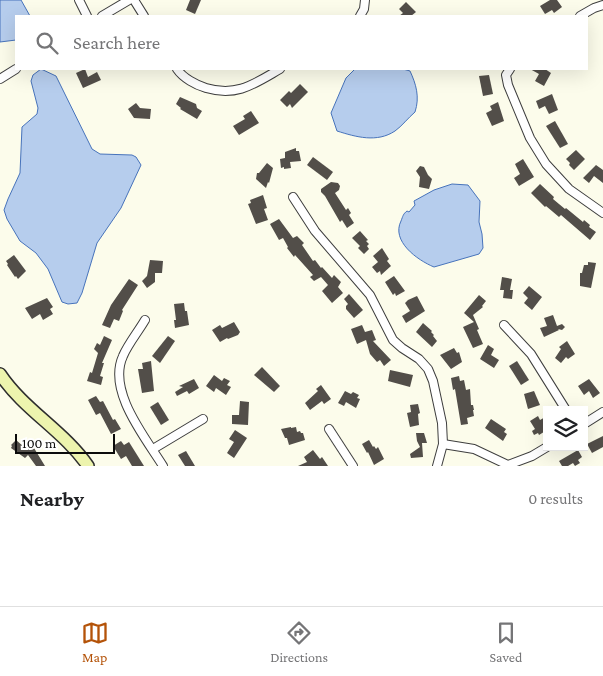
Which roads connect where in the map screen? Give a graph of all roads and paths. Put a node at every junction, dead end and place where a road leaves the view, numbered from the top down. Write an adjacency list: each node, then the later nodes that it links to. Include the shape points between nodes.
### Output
1 (79, 0): 6 (street)
2 (129, 0): 7 (street)
3 (134, 0): 8 (street)
4 (365, 0): 9 (street)
5 (603, 6): 10 (street)
6 (86, 15)
7 (104, 15)
8 (143, 15)
9 (361, 15)
10 (582, 15)
11 (15, 70): 15 (street)
12 (178, 70): 13 (street, via 197,86 218,92 233,92 251,86)
13 (278, 70)
14 (509, 70): 17 (street, via 506,76 508,85 530,138 546,164 569,189)
15 (0, 79)
16 (293, 196): 26 (street, via 315,231 370,295 393,340 428,369 440,415)
17 (603, 213)
18 (145, 320): 27 (street, via 122,357 118,380 123,400)
19 (504, 325): 21 (street, via 531,354)
20 (0, 374): 29 (street)
21 (564, 406)
22 (603, 412): 24 (street)
23 (203, 419): 27 (street)
24 (588, 421)
25 (329, 429): 31 (street)
26 (443, 444): 28 (street, via 474,449 508,465); 32 (street)
27 (153, 449): 30 (street)
28 (543, 449)
29 (88, 466)
30 (163, 466)
31 (352, 466)
32 (437, 466)

